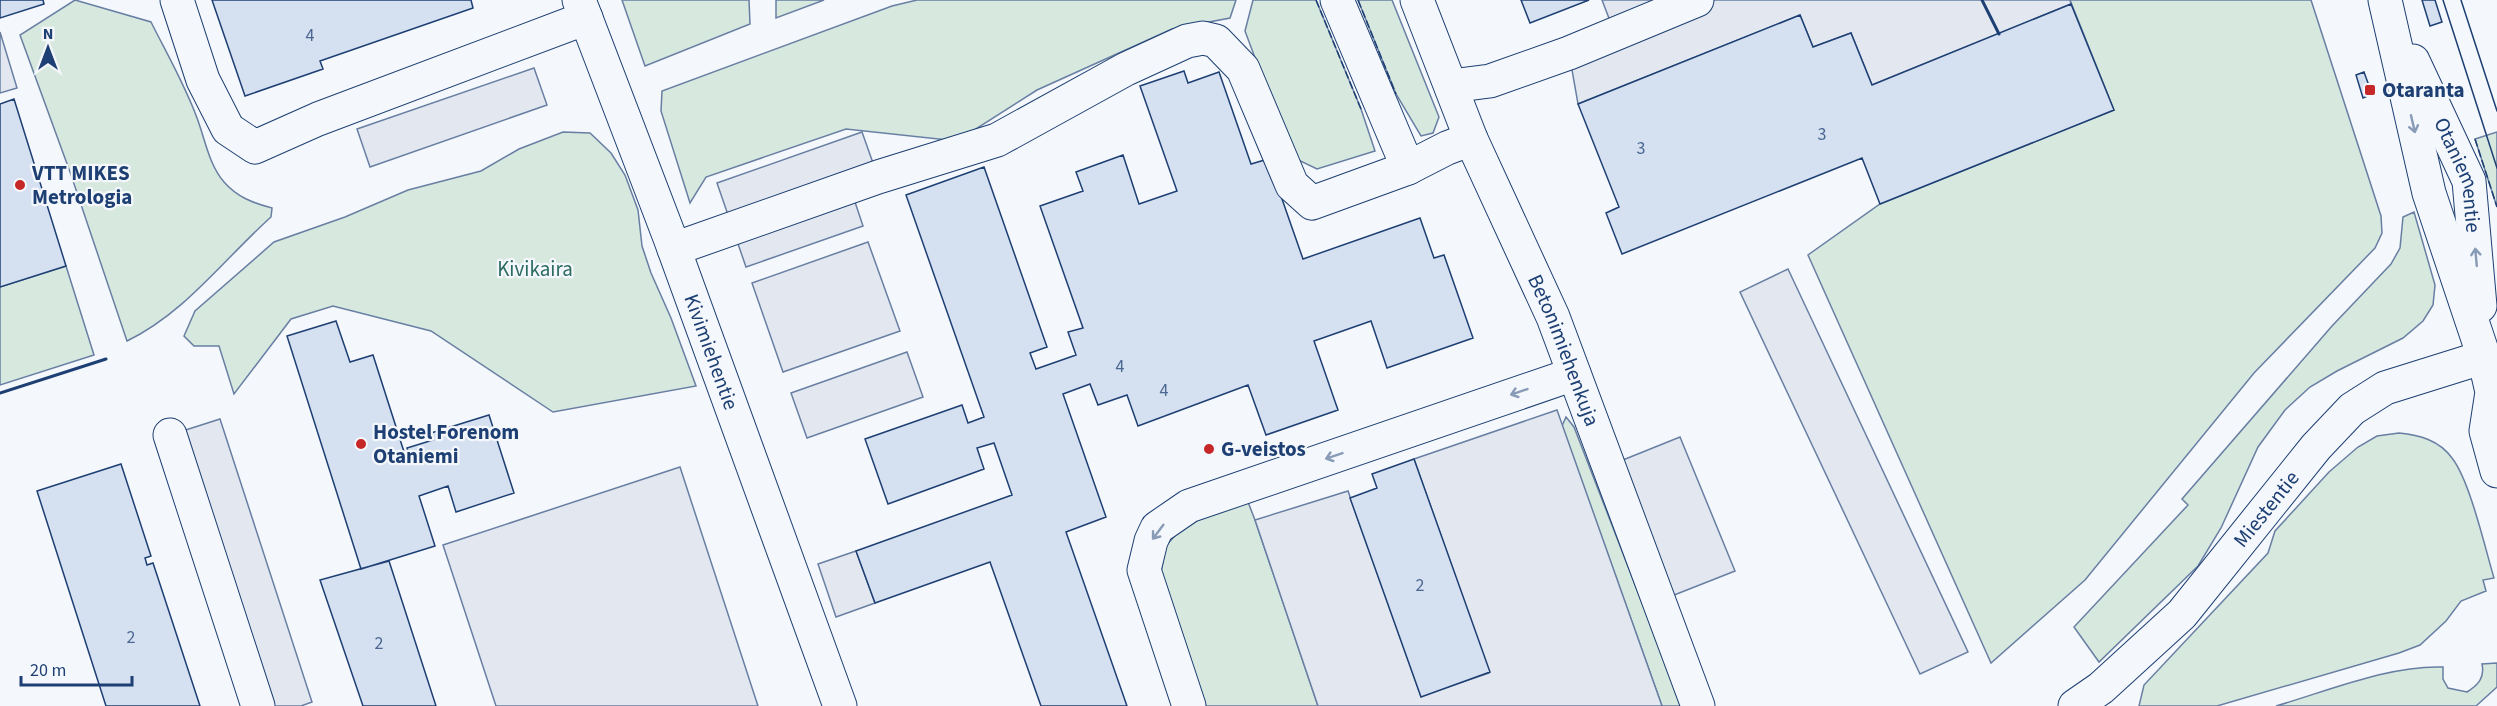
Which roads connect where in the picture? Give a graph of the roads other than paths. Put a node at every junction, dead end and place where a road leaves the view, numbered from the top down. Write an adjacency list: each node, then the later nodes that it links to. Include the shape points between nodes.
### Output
1 (177, 0): 6 (street, via 203,80 228,129 255,147)
2 (1337, 0): 9 (street)
3 (1417, 0): 7 (street, Betonimiehenkuja)
4 (1697, 0): 7 (street, via 1502,77)
5 (2386, 3): 11 (street, Otaniementie, via 2429,193)
6 (582, 9): 10 (street, Kivimiehentie)
7 (1451, 86): 8 (street, Betonimiehenkuja)
8 (1471, 139): 9 (street); 12 (street, Betonimiehenkuja, via 1553,317)
9 (1408, 168): 10 (street, via 1312,203 1292,185 1243,69 1216,41 1203,38 1126,69 997,140)
10 (674, 249): 17 (street, Kivimiehentie)
11 (2484, 357): 13 (street, Otaniementie); 20 (street, Miestentie, via 2385,388 2352,409 2316,447 2182,614 2101,688)
12 (1574, 374): 18 (street, one-way to 18, via 1189,506 1157,528 1144,570); 19 (street, Betonimiehenkuja)
13 (2495, 395): 15 (street, Otaniementie, via 2486,431)
14 (170, 435): 16 (street)
15 (2497, 471)
16 (258, 706)
17 (840, 706)
18 (1189, 706)
19 (1698, 706)
20 (2075, 706)

